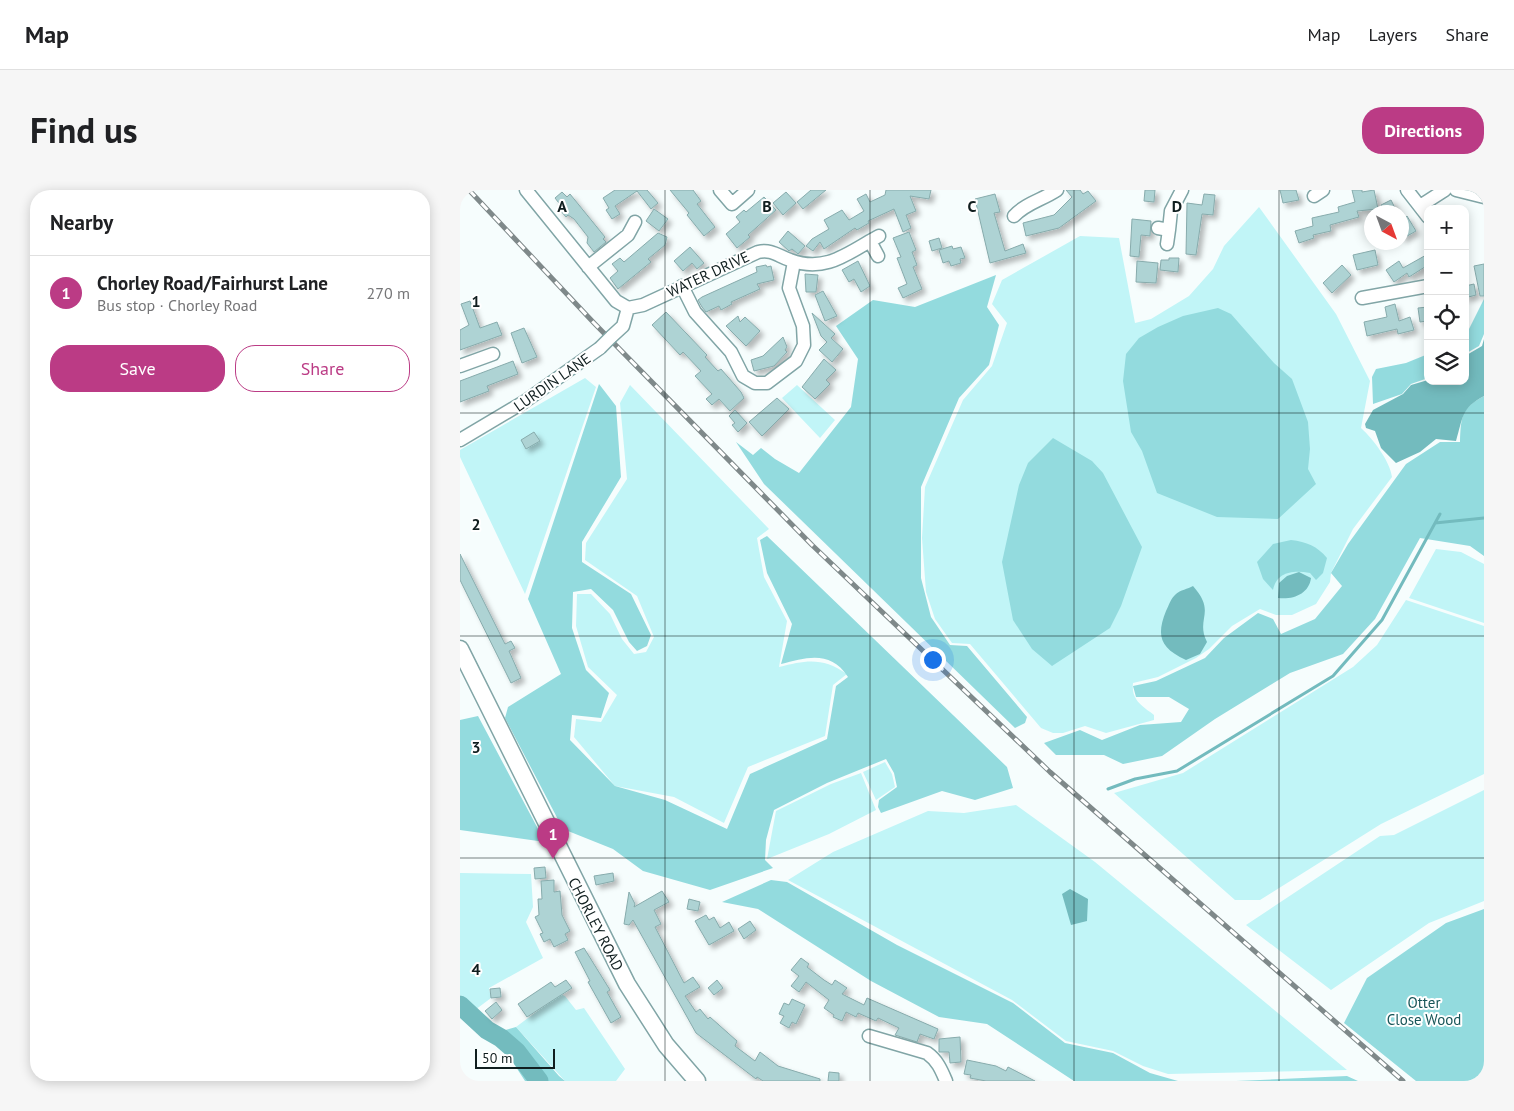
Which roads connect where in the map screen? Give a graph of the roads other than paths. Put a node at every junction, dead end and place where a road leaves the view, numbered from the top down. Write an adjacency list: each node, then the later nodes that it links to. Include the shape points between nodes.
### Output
1 (526, 190): 17 (street)
2 (720, 190): 3 (street, via 732,204)
3 (748, 190)
4 (1057, 190): 12 (street, via 1042,200 1022,200)
5 (1182, 190): 14 (street, via 1163,229)
6 (1408, 190): 10 (street)
7 (1445, 190): 10 (street)
8 (1465, 191): 9 (street)
9 (1484, 197)
10 (1420, 206): 11 (street)
11 (1424, 212)
12 (1014, 216)
13 (635, 222): 17 (street, via 628,235)
14 (1167, 244)
15 (878, 256): 16 (street, WATER DRIVE, via 874,239 829,264)
16 (794, 262): 18 (street, WATER DRIVE, via 769,251 758,252); 18 (street, via 790,288 804,326 804,344 783,380 761,384 743,376 731,352 695,312)
17 (588, 267): 21 (street, via 616,301)
18 (682, 286): 21 (street, WATER DRIVE, via 643,305)
19 (1424, 286): 20 (street, via 1376,290)
20 (1362, 298)
21 (628, 308): 24 (street, LURDIN LANE, bridge, via 623,326 600,348 524,402)
22 (494, 354): 23 (street)
23 (460, 366)
24 (460, 440)
25 (460, 649): 27 (main road, CHORLEY ROAD, via 627,984 666,1045)
26 (867, 1036): 28 (street, via 927,1053 934,1058)
27 (697, 1081)
28 (946, 1081)

